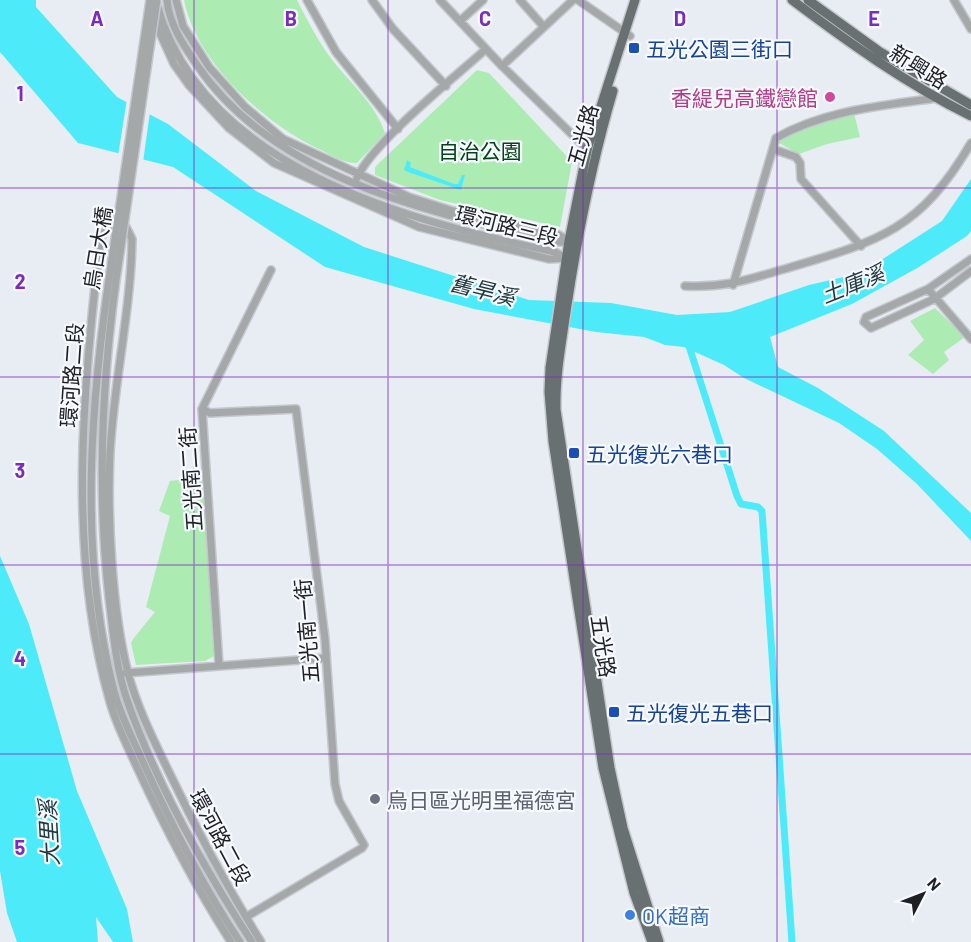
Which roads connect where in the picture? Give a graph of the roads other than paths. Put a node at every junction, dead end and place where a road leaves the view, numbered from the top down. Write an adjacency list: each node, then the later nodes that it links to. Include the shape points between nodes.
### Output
1 (149, 0): 33 (street, 環河路三段, via 161,40 174,64 229,128 274,163); 44 (street, 烏日大橋, bridge)
2 (156, 0): 33 (street, 環河路三段, via 178,56 194,81 233,123 278,157); 44 (street, 烏日大橋, bridge)
3 (167, 0): 32 (street, 環河路三段, via 176,31 188,51 239,114 281,147)
4 (176, 0): 31 (street, 環河路三段, via 183,26 195,47 244,107 284,138)
5 (307, 0): 27 (street, via 336,52)
6 (372, 0): 23 (street)
7 (440, 0): 17 (street)
8 (483, 0): 17 (street)
9 (520, 0): 18 (street)
10 (573, 0): 18 (street)
11 (578, 0): 20 (street)
12 (635, 0): 20 (main road, 五光路)
13 (641, 0): 20 (main road, 五光路)
14 (792, 0): 24 (main road, 新興路)
15 (808, 0): 25 (main road, 新興路, via 880,52)
16 (954, 0): 19 (street)
17 (460, 21): 21 (street)
18 (544, 27): 22 (street)
19 (971, 29)
20 (627, 35): 30 (main road, 五光路)
21 (486, 49): 22 (street); 23 (street)
22 (502, 66): 30 (street)
23 (446, 86): 27 (street)
24 (936, 98): 26 (main road, 新興路); 29 (street, via 856,110 797,126 776,138)
25 (971, 105)
26 (971, 116)
27 (399, 129): 31 (street)
28 (971, 143): 35 (street, via 940,189 911,218)
29 (773, 149): 35 (street, via 796,158 801,179); 40 (street)
30 (591, 152): 34 (main road, 五光路)
31 (359, 174): 32 (street); 34 (street, 環河路三段, via 430,204 559,235)
32 (356, 182): 33 (street); 34 (street, 環河路三段, via 427,211 557,242)
33 (350, 195): 36 (street, 環河路三段, via 419,227 549,260)
34 (573, 242): 36 (main road, 五光路)
35 (861, 246): 40 (street)
36 (570, 259): 46 (main road, 五光路)
37 (971, 259): 42 (street)
38 (271, 270): 47 (street, 五光南二街)
39 (971, 272): 43 (street)
40 (733, 285): 41 (street)
41 (685, 286)
42 (928, 289): 43 (street); 43 (street, via 866,317 864,322 871,328)
43 (934, 299): 45 (street)
44 (109, 304): 48 (street, 烏日大橋, via 96,398); 49 (street, 烏日大橋)
45 (971, 339)
46 (557, 351): 59 (main road, 五光路, via 549,392 552,429 603,768 634,893); 60 (main road, 五光路, via 560,441 610,768 626,839)
47 (202, 409): 50 (street, 五光南一街, via 210,413 296,409); 51 (street, 五光南二街)
48 (92, 502): 53 (street, 環河路二段, via 96,587)
49 (101, 502): 52 (street, 環河路二段, via 111,609)
50 (326, 658): 51 (street); 54 (street, 五光南一街, via 336,789 364,845)
51 (219, 665): 52 (street)
52 (124, 673): 53 (street); 53 (street, 環河路二段, via 110,501 114,399 132,247 130,233 119,224 107,228 100,241 83,453 88,590); 54 (street, 環河路二段, via 178,791); 57 (street, 環河路二段, via 126,698 168,795)
53 (107, 678): 55 (street, 環河路二段, via 110,704 148,792); 56 (street, 環河路二段, via 154,785)
54 (246, 917): 58 (street, 環河路二段)
55 (231, 942)
56 (240, 942)
57 (252, 942)
58 (261, 942)
59 (652, 942)
60 (659, 942)

